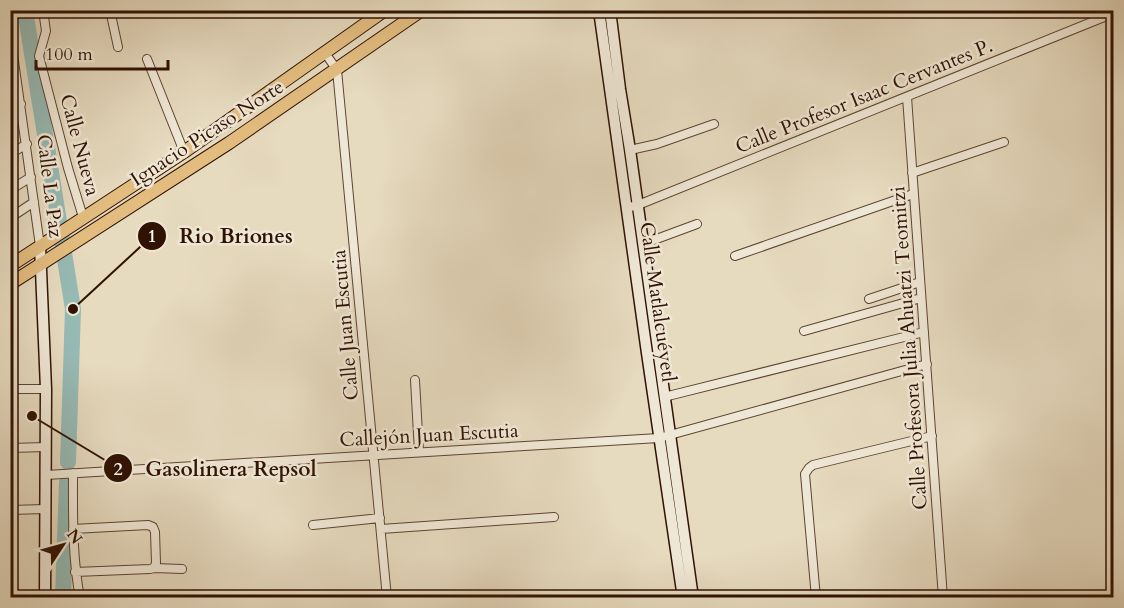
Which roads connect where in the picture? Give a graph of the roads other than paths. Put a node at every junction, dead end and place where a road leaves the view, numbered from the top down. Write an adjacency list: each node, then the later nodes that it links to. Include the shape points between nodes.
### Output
1 (43, 10): 32 (street, Calle Nueva, via 46,31 39,56)
2 (110, 10): 10 (street)
3 (385, 10): 11 (main road, Ignacio Picaso Norte)
4 (422, 10): 8 (main road, Ignacio Picaso Norte)
5 (599, 10): 30 (main road, Calle Matlalcuéyetl)
6 (610, 10): 21 (main road, Calle Matlalcuéyetl)
7 (1113, 13): 15 (street, Calle Profesor Isaac Cervantes P.)
8 (405, 15): 14 (main road, Ignacio Picaso Norte)
9 (10, 33): 13 (street, Calle La Paz)
10 (118, 47)
11 (325, 53): 14 (street, Calle Juan Escutia); 22 (main road, Ignacio Picaso Norte)
12 (147, 59): 22 (street)
13 (13, 66): 16 (street, Calle La Paz)
14 (337, 70): 37 (main road, Ignacio Picaso Norte); 55 (street, Calle Juan Escutia)
15 (907, 97): 24 (street, Calle Profesora Julia Ahuatzi Teomitzi); 29 (street, Calle Profesor Isaac Cervantes P.)
16 (21, 104): 17 (street); 20 (street, Calle La Paz)
17 (10, 110)
18 (714, 124): 21 (street)
19 (1004, 142): 24 (street)
20 (27, 144): 23 (street); 25 (street, Calle La Paz)
21 (630, 150): 29 (main road, Calle Matlalcuéyetl)
22 (184, 152): 32 (main road, Ignacio Picaso Norte)
23 (10, 154)
24 (912, 173): 27 (street, Calle Profesora Julia Ahuatzi Teomitzi)
25 (31, 177): 26 (street); 28 (street, Calle La Paz)
26 (10, 190)
27 (914, 194): 36 (street); 39 (street, Calle Profesora Julia Ahuatzi Teomitzi)
28 (34, 202): 31 (street); 35 (street, Calle La Paz)
29 (638, 205): 30 (street, Calle Profesor Isaac Cervantes P.); 34 (main road, Calle Matlalcuéyetl)
30 (626, 208): 51 (main road, Calle Matlalcuéyetl)
31 (10, 218)
32 (78, 221): 35 (main road, Ignacio Picaso Norte)
33 (697, 224): 34 (street)
34 (643, 244): 49 (main road, Calle Matlalcuéyetl)
35 (40, 246): 37 (main road, Calle La Paz); 38 (main road, Ignacio Picaso Norte)
36 (735, 256)
37 (41, 263): 40 (main road, Ignacio Picaso Norte); 48 (main road, Calle La Paz)
38 (10, 266)
39 (920, 282): 41 (street, Calle Profesora Julia Ahuatzi Teomitzi); 42 (street)
40 (10, 284)
41 (921, 298): 43 (street); 44 (street, Calle Profesora Julia Ahuatzi Teomitzi)
42 (869, 299)
43 (804, 331)
44 (924, 332): 45 (street, Calle Profesora Julia Ahuatzi Teomitzi); 49 (street)
45 (927, 364): 50 (street, Calle Profesora Julia Ahuatzi Teomitzi); 51 (street, Callejón Juan Escutia)
46 (415, 380): 54 (street)
47 (10, 389): 48 (street)
48 (46, 389): 52 (main road, Calle La Paz)
49 (664, 397): 51 (main road, Calle Matlalcuéyetl)
50 (932, 436): 73 (street, via 809,468 805,474); 74 (street, Calle Profesora Julia Ahuatzi Teomitzi)
51 (664, 437): 54 (street, Callejón Juan Escutia); 68 (main road, Calle Matlalcuéyetl)
52 (46, 447): 53 (street); 57 (main road, Calle La Paz)
53 (10, 448)
54 (419, 452): 55 (street, Callejón Juan Escutia)
55 (374, 454): 56 (street, Callejón Juan Escutia); 61 (street, Calle Juan Escutia)
56 (73, 473): 57 (street, Callejón Juan Escutia); 63 (street)
57 (46, 475): 58 (main road, Calle La Paz)
58 (45, 509): 59 (street); 69 (main road, Calle La Paz)
59 (10, 510)
60 (554, 517): 64 (street)
61 (380, 518): 62 (street); 64 (street, Calle Juan Escutia)
62 (313, 525)
63 (73, 529): 65 (street, via 153,527); 67 (street)
64 (381, 529): 71 (street, Calle Juan Escutia)
65 (154, 568): 66 (street); 67 (street)
66 (182, 569)
67 (75, 572): 70 (street)
68 (688, 596): 72 (street)
69 (45, 597)
70 (80, 597)
71 (387, 597)
72 (600, 597)
73 (816, 597)
74 (943, 597)

